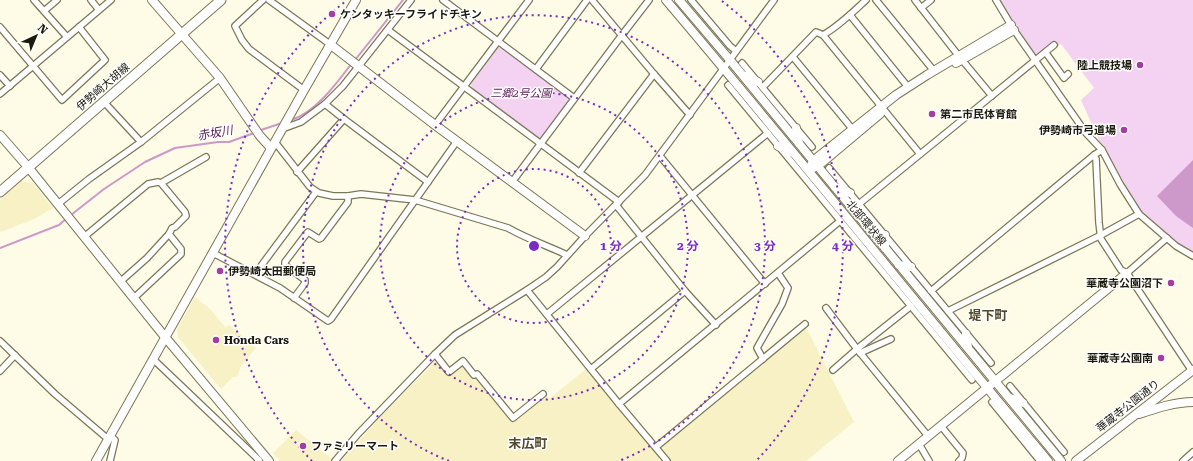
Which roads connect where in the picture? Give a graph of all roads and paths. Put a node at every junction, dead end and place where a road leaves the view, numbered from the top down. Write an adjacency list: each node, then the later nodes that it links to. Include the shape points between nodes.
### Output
1 (34, 0): 27 (street)
2 (57, 0): 27 (street)
3 (91, 0): 26 (street)
4 (111, 0): 26 (street)
5 (152, 0): 33 (street)
6 (221, 0): 33 (main road, 伊勢崎大胡線)
7 (264, 0): 62 (street, via 235,26 248,50)
8 (269, 0): 38 (street)
9 (356, 0): 38 (street)
10 (411, 0): 32 (street)
11 (443, 0): 37 (street)
12 (529, 0): 37 (street)
13 (587, 0): 50 (street)
14 (592, 0): 34 (street)
15 (649, 0): 34 (street)
16 (666, 0): 49 (street, 北部環状線)
17 (679, 0): 44 (street, 北部環状線)
18 (691, 0): 40 (street)
19 (774, 0): 40 (street)
20 (866, 0): 28 (street)
21 (876, 0): 51 (street)
22 (914, 0): 25 (street)
23 (931, 0): 25 (street)
24 (996, 0): 31 (street)
25 (921, 8): 43 (street)
26 (99, 10): 30 (street)
27 (44, 12): 36 (street)
28 (850, 15): 35 (street); 61 (street)
29 (0, 27): 48 (street)
30 (79, 27): 36 (street); 48 (street, via 105,60 62,100)
31 (1012, 27): 43 (street); 45 (street)
32 (388, 30): 47 (street); 60 (street)
33 (181, 34): 56 (street); 66 (main road, 伊勢崎大胡線)
34 (622, 35): 53 (street); 65 (street)
35 (823, 35): 42 (street, via 816,32); 68 (street)
36 (66, 37): 48 (street)
37 (498, 41): 50 (street); 60 (street)
38 (331, 44): 47 (street); 62 (street)
39 (1054, 45): 41 (street)
40 (736, 51): 44 (street)
41 (1046, 53): 45 (street); 54 (street, via 1064,78)
42 (793, 57): 58 (street); 76 (street)
43 (960, 58): 51 (street); 64 (street); 68 (street)
44 (730, 60): 49 (street); 55 (street, 北部環状線)
45 (1036, 61): 64 (street); 86 (street, via 1086,133)
46 (742, 63): 58 (street)
47 (357, 65): 67 (street, via 343,86); 72 (street)
48 (34, 66): 59 (street)
49 (724, 68): 69 (street, 北部環状線); 70 (street)
50 (536, 70): 65 (street)
51 (934, 71): 61 (street)
52 (0, 74): 59 (street)
53 (654, 74): 70 (street); 97 (street)
54 (1068, 74)
55 (742, 75): 58 (street); 81 (street, 北部環状線)
56 (220, 78): 80 (street); 83 (street, via 260,136)
57 (728, 85): 73 (street)
58 (760, 85): 74 (street)
59 (10, 86): 63 (street)
60 (464, 86): 72 (street); 82 (street)
61 (908, 87): 68 (street)
62 (304, 90): 75 (street)
63 (0, 94)
64 (992, 96): 88 (street)
65 (574, 98): 82 (street)
66 (104, 102): 80 (street); 93 (main road, 伊勢崎大胡線)
67 (325, 104): 71 (street); 75 (street, via 301,122)
68 (883, 108): 76 (street); 88 (street)
69 (760, 113): 73 (street); 87 (street, 北部環状線)
70 (690, 115): 89 (street)
71 (344, 119): 96 (street); 98 (street)
72 (435, 125): 79 (street)
73 (762, 126): 77 (street)
74 (796, 128): 81 (street); 85 (street)
75 (282, 129): 83 (street)
76 (854, 131): 92 (street)
77 (768, 133): 84 (street); 105 (street)
78 (0, 135): 93 (street)
79 (457, 141): 98 (street); 99 (street)
80 (141, 142): 108 (street)
81 (799, 143): 92 (street, 北部環状線)
82 (540, 144): 97 (street); 99 (street)
83 (273, 145): 96 (street); 122 (street)
84 (778, 146): 87 (street); 113 (street)
85 (812, 147)
86 (1102, 150): 90 (street); 112 (street)
87 (793, 152): 95 (street, 北部環状線)
88 (920, 154): 110 (street)
89 (660, 156): 105 (street); 109 (street)
90 (1094, 156): 116 (street); 137 (street)
91 (206, 157): 100 (street)
92 (816, 163): 95 (street); 101 (street, 北部環状線)
93 (28, 167): 102 (main road, 伊勢崎大胡線); 108 (street)
94 (830, 168): 104 (street)
95 (809, 170): 111 (street, 北部環状線)
96 (297, 172): 103 (street)
97 (579, 173): 109 (street)
98 (428, 182): 107 (street)
99 (512, 182): 117 (street)
100 (161, 183): 114 (street, via 186,216); 118 (street, via 148,184)
101 (834, 186): 104 (street); 121 (street, 北部環状線)
102 (0, 192)
103 (316, 192): 106 (street); 131 (street)
104 (850, 193): 110 (street)
105 (692, 195): 119 (street); 133 (street)
106 (348, 196): 107 (street, via 361,194); 139 (street, via 348,202 321,238 308,232 285,262 285,266 305,280)
107 (415, 200): 123 (street, via 508,228); 139 (street, via 331,319 328,321)
108 (58, 204): 118 (street)
109 (617, 204): 117 (street); 119 (street)
110 (859, 204): 115 (street)
111 (838, 206): 113 (street); 127 (street, 北部環状線)
112 (1139, 214): 116 (street); 120 (street)
113 (840, 220): 125 (street); 129 (street)
114 (169, 234): 132 (street, via 148,258); 138 (street, via 181,249 181,254)
115 (885, 235): 121 (street); 128 (street)
116 (1101, 235): 130 (street, via 1114,260 1121,270); 142 (street)
117 (585, 236): 123 (street)
118 (84, 237): 132 (street)
119 (641, 237): 136 (street); 143 (street)
120 (1167, 238): 124 (street); 130 (street)
121 (885, 248): 126 (street, 北部環状線)
122 (213, 253): 131 (street); 147 (street)
123 (567, 256): 135 (street)
124 (1193, 256)
125 (874, 262): 127 (street); 140 (street)
126 (899, 265): 128 (street); 150 (street, 北部環状線)
127 (887, 266): 134 (street, 北部環状線)
128 (911, 267): 137 (street)
129 (778, 273): 133 (street); 155 (street, via 788,288 782,304 757,348)
130 (1127, 273): 161 (street); 164 (street)
131 (255, 274): 139 (street)
132 (120, 282): 138 (street)
133 (765, 284): 145 (street)
134 (903, 285): 140 (street); 158 (street, 北部環状線)
135 (528, 290): 143 (street); 152 (street, via 455,335)
136 (685, 291): 145 (street); 159 (street)
137 (931, 291): 142 (street)
138 (134, 298): 147 (street)
139 (294, 298)
140 (908, 303): 151 (street); 157 (street)
141 (826, 308): 151 (street)
142 (948, 311): 146 (street)
143 (547, 314): 159 (street)
144 (805, 324): 155 (street)
145 (716, 325): 172 (street)
146 (966, 334): 150 (street); 156 (street)
147 (165, 337): 154 (street); 190 (street)
148 (891, 338): 151 (street)
149 (0, 341): 153 (street)
150 (968, 348): 164 (street, 北部環状線)
151 (859, 351): 160 (street); 179 (street)
152 (435, 354): 167 (street, via 449,372 463,361 513,418); 191 (street)
153 (15, 355): 162 (street); 180 (street, via 55,394)
154 (152, 359): 180 (street); 189 (street)
155 (763, 359): 182 (street)
156 (990, 363)
157 (959, 364): 158 (street); 163 (street)
158 (970, 367): 166 (street, 北部環状線)
159 (591, 369): 172 (street)
160 (833, 370)
161 (1192, 370): 173 (street, 華蔵寺公園通り)
162 (0, 371)
163 (972, 380)
164 (995, 380): 166 (street); 168 (street, 北部環状線)
165 (1010, 386): 170 (street)
166 (987, 388): 174 (street, 北部環状線); 176 (street)
167 (543, 394)
168 (1010, 398): 170 (street); 178 (street, 北部環状線)
169 (992, 402): 177 (street)
170 (1023, 402): 175 (street)
171 (1193, 402): 173 (street)
172 (619, 404): 182 (street)
173 (1134, 415): 199 (street, 華蔵寺公園通り)
174 (1014, 420): 177 (street); 184 (street, 北部環状線)
175 (1038, 421): 178 (street); 185 (street)
176 (941, 426): 179 (street); 195 (street, via 963,453)
177 (1014, 430): 183 (street)
178 (1038, 432): 198 (street, 北部環状線)
179 (928, 436): 181 (street)
180 (109, 437): 187 (street); 188 (street, via 115,440)
181 (918, 444): 193 (street); 194 (street)
182 (656, 447): 192 (street)
183 (1030, 449): 184 (street); 196 (street)
184 (1041, 452): 197 (street, 北部環状線)
185 (1064, 452)
186 (1192, 455): 200 (street)
187 (96, 461)
188 (110, 461)
189 (258, 461)
190 (269, 461)
191 (335, 461)
192 (667, 461)
193 (898, 461)
194 (930, 461)
195 (959, 461)
196 (1040, 461)
197 (1048, 461)
198 (1061, 461)
199 (1076, 461)
200 (1183, 461)

